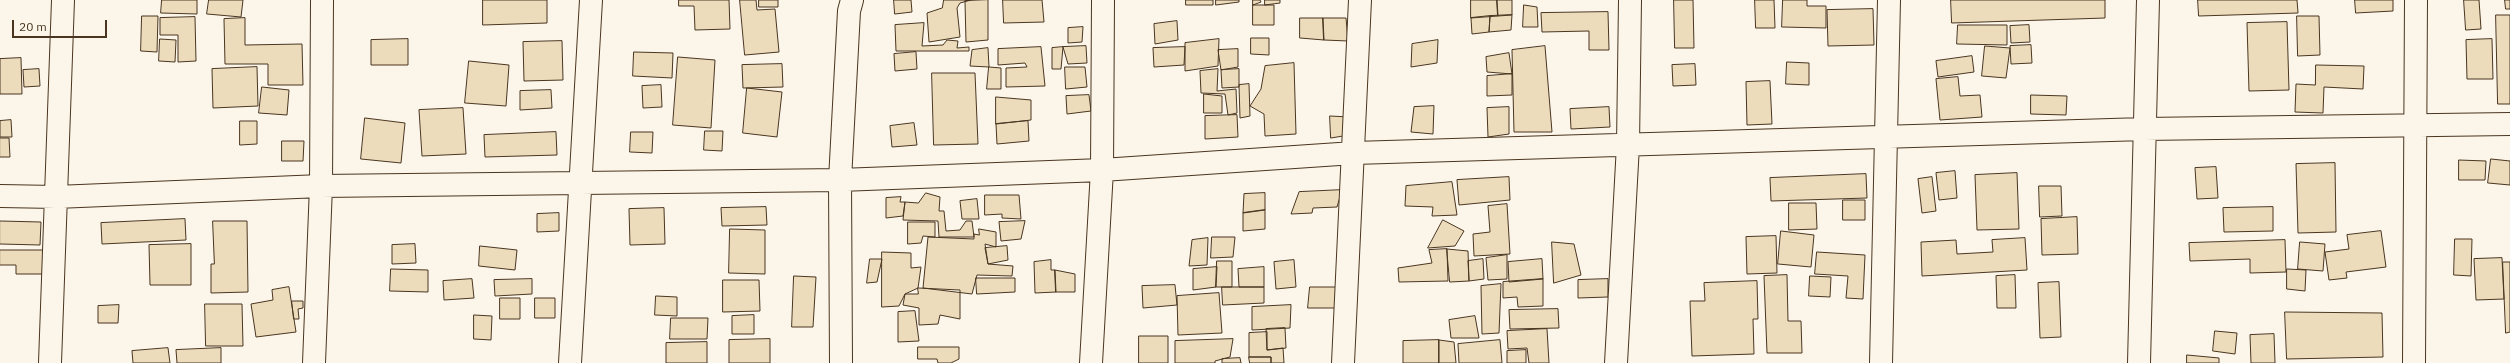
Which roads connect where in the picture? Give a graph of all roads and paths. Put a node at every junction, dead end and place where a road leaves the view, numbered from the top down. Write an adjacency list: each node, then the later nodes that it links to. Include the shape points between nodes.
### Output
1 (63, 0): 22 (street)
2 (322, 0): 20 (street)
3 (591, 0): 19 (street)
4 (852, 0): 18 (street, via 849,11)
5 (1103, 0): 17 (street)
6 (1360, 0): 16 (street)
7 (1630, 0): 15 (street)
8 (1889, 0): 14 (street)
9 (2148, 0): 13 (street)
10 (2416, 0): 11 (street)
11 (2416, 124): 12 (street); 13 (street); 32 (street)
12 (2510, 124)
13 (2144, 129): 14 (street); 31 (street)
14 (1884, 138): 15 (street); 30 (street)
15 (1628, 145): 16 (street); 29 (street)
16 (1354, 153): 17 (street); 28 (street)
17 (1102, 170): 18 (street); 27 (street)
18 (840, 180): 19 (street); 26 (street)
19 (580, 184): 20 (street); 25 (street)
20 (321, 186): 22 (street); 24 (street)
21 (0, 196): 22 (street)
22 (56, 197): 23 (street)
23 (50, 363)
24 (314, 363)
25 (570, 363)
26 (841, 363)
27 (1091, 363)
28 (1343, 363)
29 (1616, 363)
30 (1881, 363)
31 (2139, 363)
32 (2414, 363)

